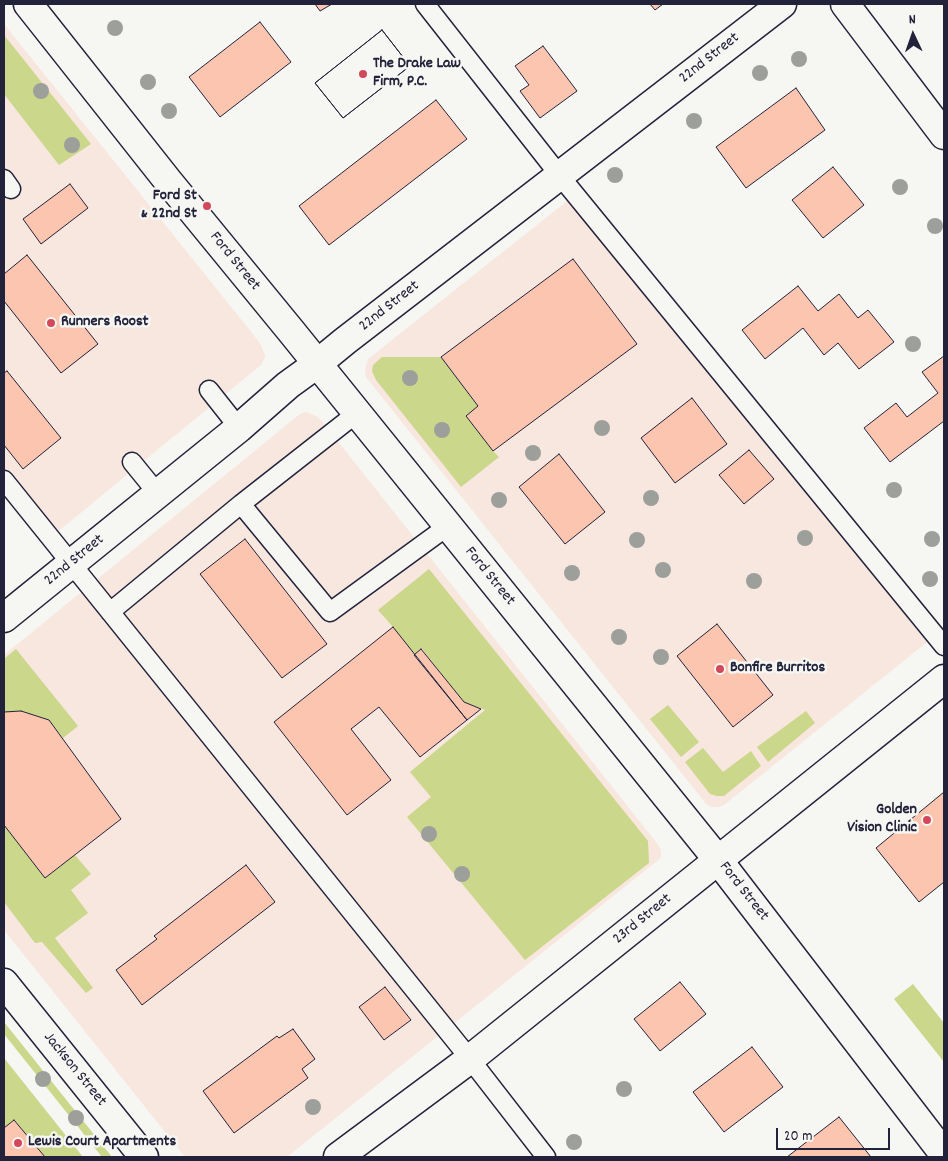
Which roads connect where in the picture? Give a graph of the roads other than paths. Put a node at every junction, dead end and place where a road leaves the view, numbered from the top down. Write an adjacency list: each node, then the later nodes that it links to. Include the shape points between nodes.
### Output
1 (28, 4): 7 (street, Ford Street)
2 (425, 4): 6 (lane)
3 (782, 4): 6 (street, 22nd Street)
4 (845, 4): 5 (street)
5 (944, 134)
6 (560, 176): 7 (street, 22nd Street); 19 (lane)
7 (318, 364): 9 (street, Ford Street); 10 (street, 22nd Street, via 288,385)
8 (208, 390): 10 (lane)
9 (358, 413): 14 (lane); 15 (street, Ford Street)
10 (239, 428): 13 (street, 22nd Street)
11 (132, 462): 13 (lane)
12 (4, 480): 16 (lane)
13 (158, 494): 16 (street, 22nd Street)
14 (241, 504): 15 (lane, via 330,612); 17 (lane)
15 (448, 526): 21 (street, Ford Street)
16 (72, 564): 17 (lane); 18 (street, 22nd Street)
17 (110, 612): 23 (lane)
18 (4, 618)
19 (944, 646)
20 (944, 679): 21 (street, 23rd Street)
21 (718, 860): 23 (street, 23rd Street); 24 (street, Ford Street)
22 (4, 983): 25 (street, Jackson Street)
23 (470, 1059): 26 (street, 23rd Street); 27 (lane)
24 (944, 1154)
25 (144, 1157)
26 (338, 1157)
27 (546, 1157)

